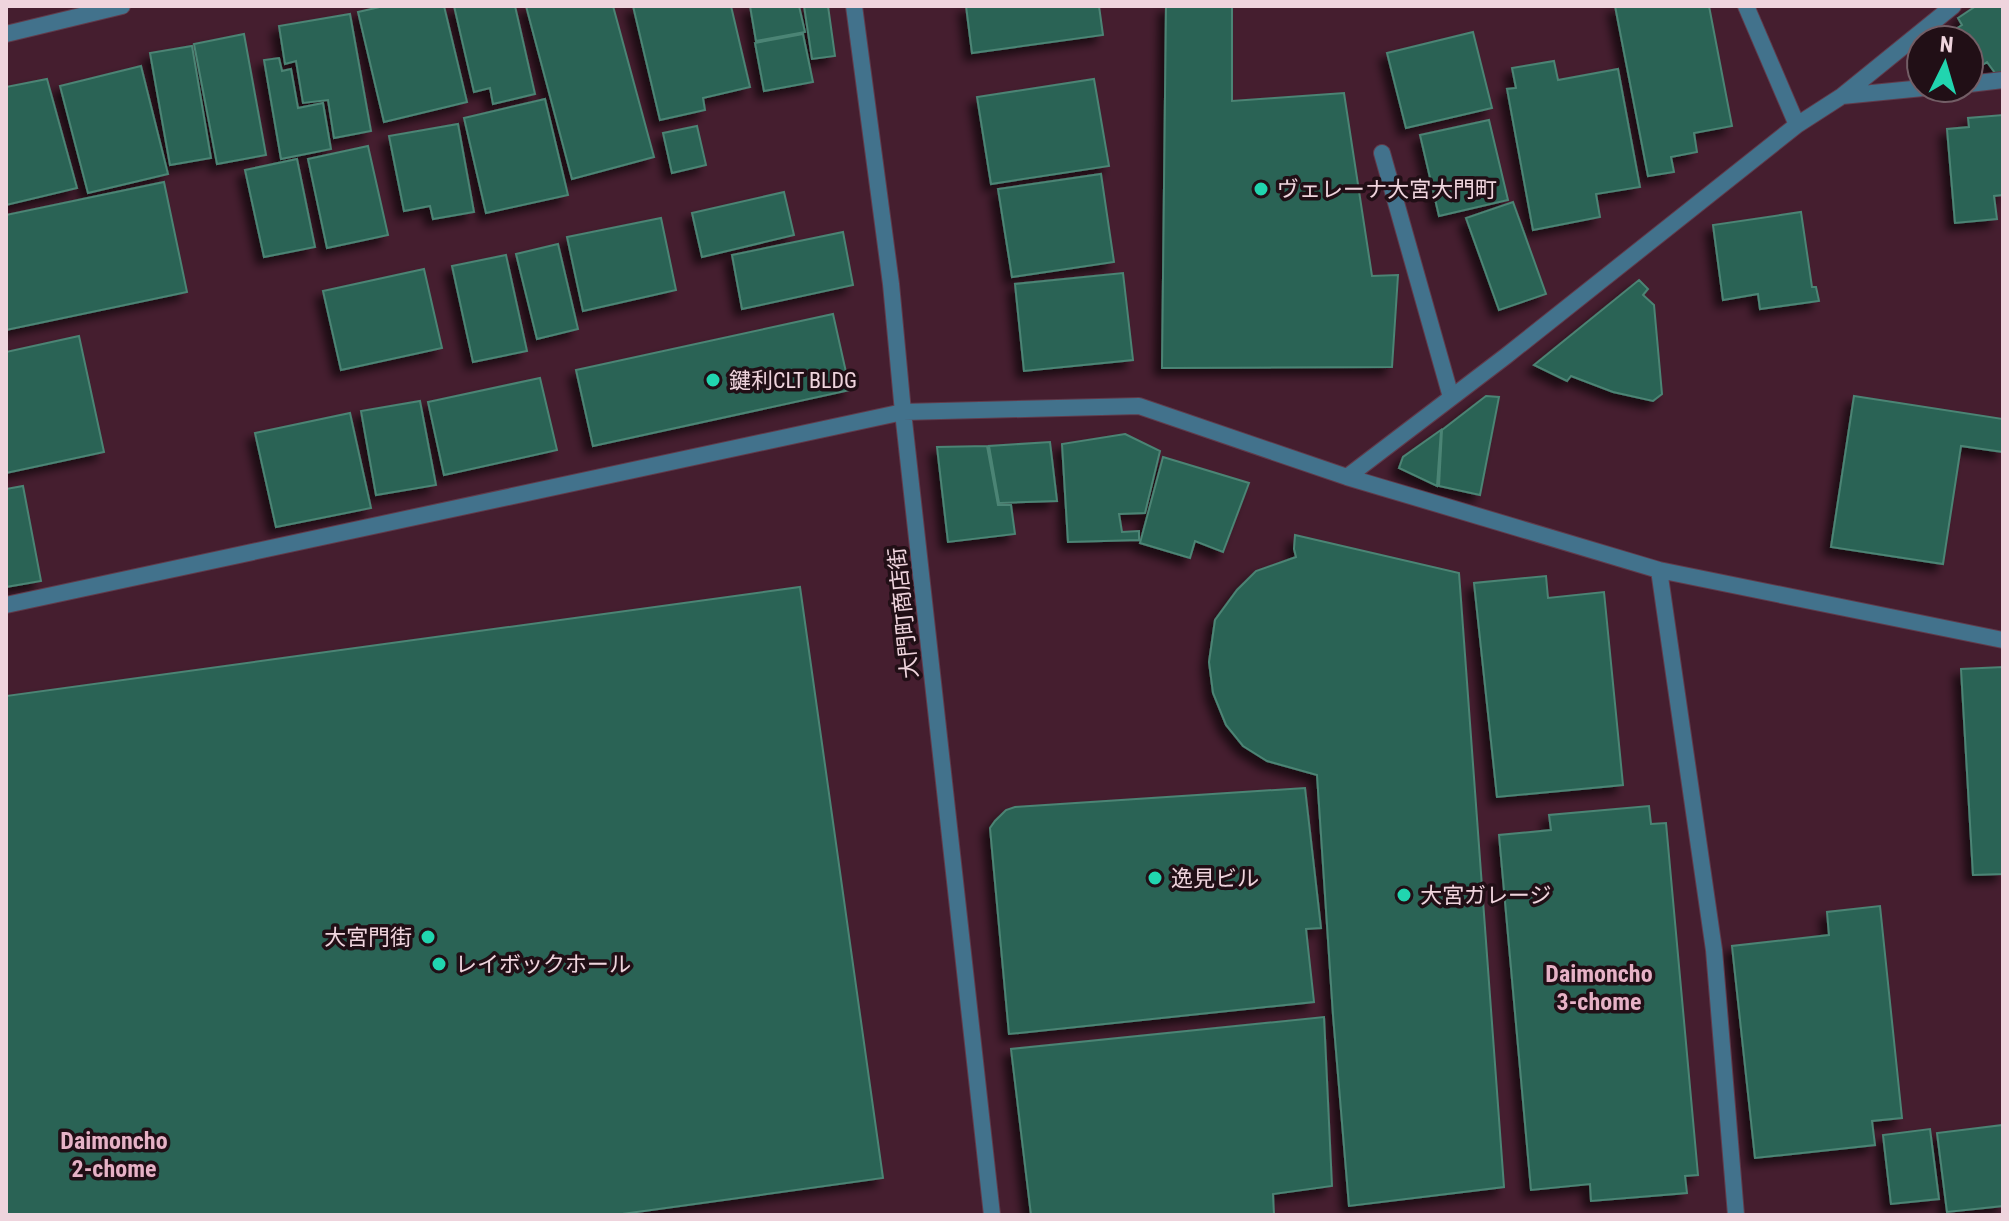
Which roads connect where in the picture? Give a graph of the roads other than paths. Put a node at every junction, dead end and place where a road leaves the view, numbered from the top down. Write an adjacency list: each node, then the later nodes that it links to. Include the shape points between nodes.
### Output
1 (122, 6): 5 (street)
2 (854, 6): 11 (street, 大門町商店街)
3 (1746, 6): 8 (street)
4 (1953, 6): 7 (street)
5 (6, 34)
6 (1905, 90): 7 (street)
7 (1842, 96): 8 (street)
8 (1797, 125): 10 (street)
9 (1382, 153): 10 (street)
10 (1451, 397): 12 (street)
11 (903, 412): 12 (street, via 1139,406); 14 (street); 16 (street, 大門町商店街)
12 (1347, 477): 13 (street)
13 (1659, 570): 15 (street); 17 (street, via 1714,950)
14 (6, 605)
15 (2003, 640)
16 (992, 1215)
17 (1736, 1215)

